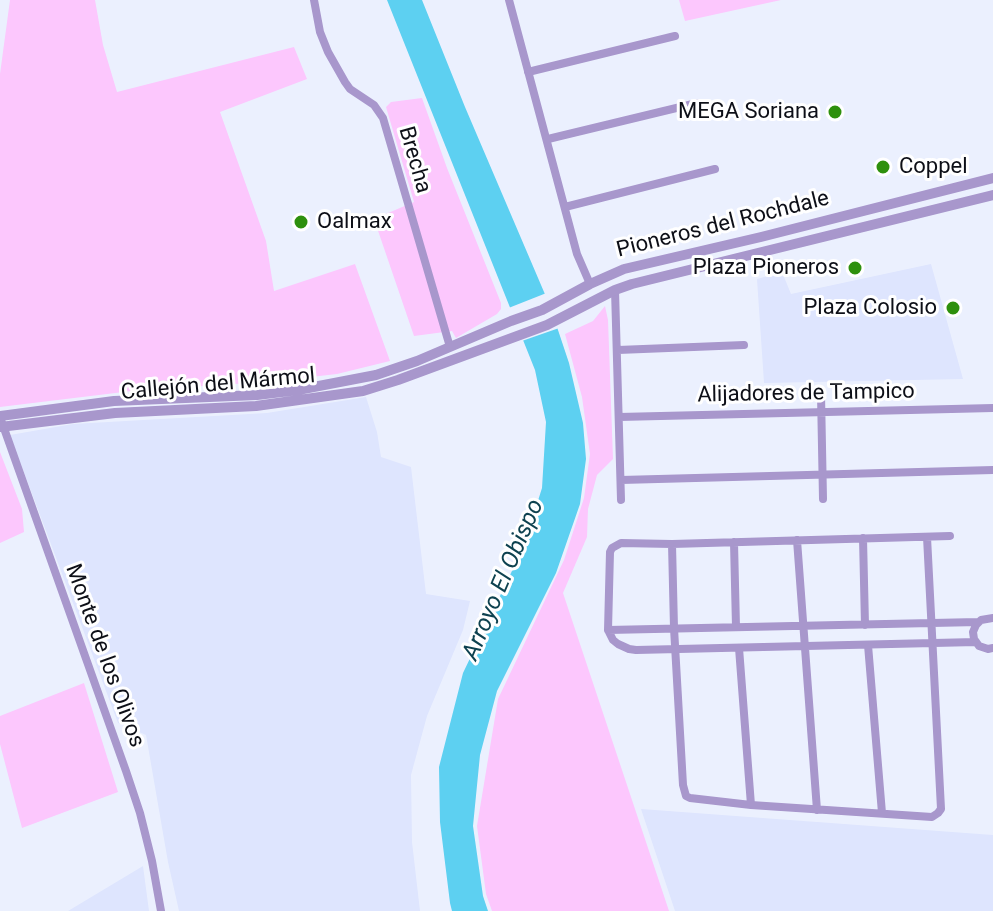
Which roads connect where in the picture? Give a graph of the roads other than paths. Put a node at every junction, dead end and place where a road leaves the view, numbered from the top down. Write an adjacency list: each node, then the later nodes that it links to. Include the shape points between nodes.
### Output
1 (314, 0): 18 (street, Brecha, via 320,32 345,82 383,118)
2 (522, 0): 3 (street)
3 (510, 2): 5 (street)
4 (675, 36): 5 (street)
5 (528, 72): 7 (street)
6 (697, 103): 7 (street)
7 (548, 139): 11 (street)
8 (715, 169): 11 (street)
9 (993, 178): 12 (street, Pioneros del Rochdale)
10 (993, 195): 13 (street, Pioneros del Rochdale)
11 (565, 207): 14 (street)
12 (761, 237): 13 (street); 14 (street, Pioneros del Rochdale, via 624,269)
13 (765, 252): 15 (street, Pioneros del Rochdale)
14 (590, 284): 16 (street, Pioneros del Rochdale)
15 (615, 290): 19 (street, Pioneros del Rochdale, via 547,325); 20 (street)
16 (473, 337): 18 (street, Callejón del Mármol)
17 (744, 345): 20 (street)
18 (450, 347): 22 (street, Callejón del Mármol, via 358,379)
19 (480, 349): 24 (street, Callejón del Mármol, via 363,391)
20 (618, 350): 26 (street)
21 (821, 394): 25 (street)
22 (217, 397): 24 (street); 27 (street, Callejón del Mármol, via 114,401)
23 (993, 408): 25 (street, Alijadores de Tampico)
24 (218, 409): 27 (street, Callejón del Mármol)
25 (821, 411): 26 (street, Alijadores de Tampico); 29 (street)
26 (619, 417): 30 (street)
27 (1, 421): 57 (street, Monte de los Olivos, via 131,785)
28 (993, 470): 29 (street)
29 (823, 476): 30 (street); 31 (street)
30 (621, 480): 32 (street)
31 (823, 499)
32 (621, 500)
33 (950, 536): 34 (street)
34 (927, 537): 35 (street); 41 (street)
35 (863, 538): 36 (street); 42 (street)
36 (797, 540): 37 (street); 43 (street)
37 (734, 542): 38 (street); 44 (street)
38 (672, 544): 45 (street); 46 (street, via 621,543 612,548)
39 (993, 618): 40 (street)
40 (978, 622): 41 (street); 48 (street)
41 (930, 624): 42 (street); 47 (street)
42 (865, 625): 43 (street)
43 (804, 626): 44 (street); 50 (street)
44 (736, 627): 45 (street)
45 (674, 628): 46 (street); 53 (street)
46 (608, 630): 53 (street, via 613,640 629,649)
47 (932, 642): 48 (street); 49 (street); 56 (street, via 941,809 932,817)
48 (976, 642): 52 (street)
49 (868, 645): 50 (street); 56 (street)
50 (805, 646): 51 (street); 55 (street)
51 (739, 648): 53 (street); 54 (street)
52 (993, 648)
53 (676, 649): 54 (street, via 686,796)
54 (751, 805): 55 (street)
55 (817, 810): 56 (street)
56 (882, 813)
57 (161, 911)

